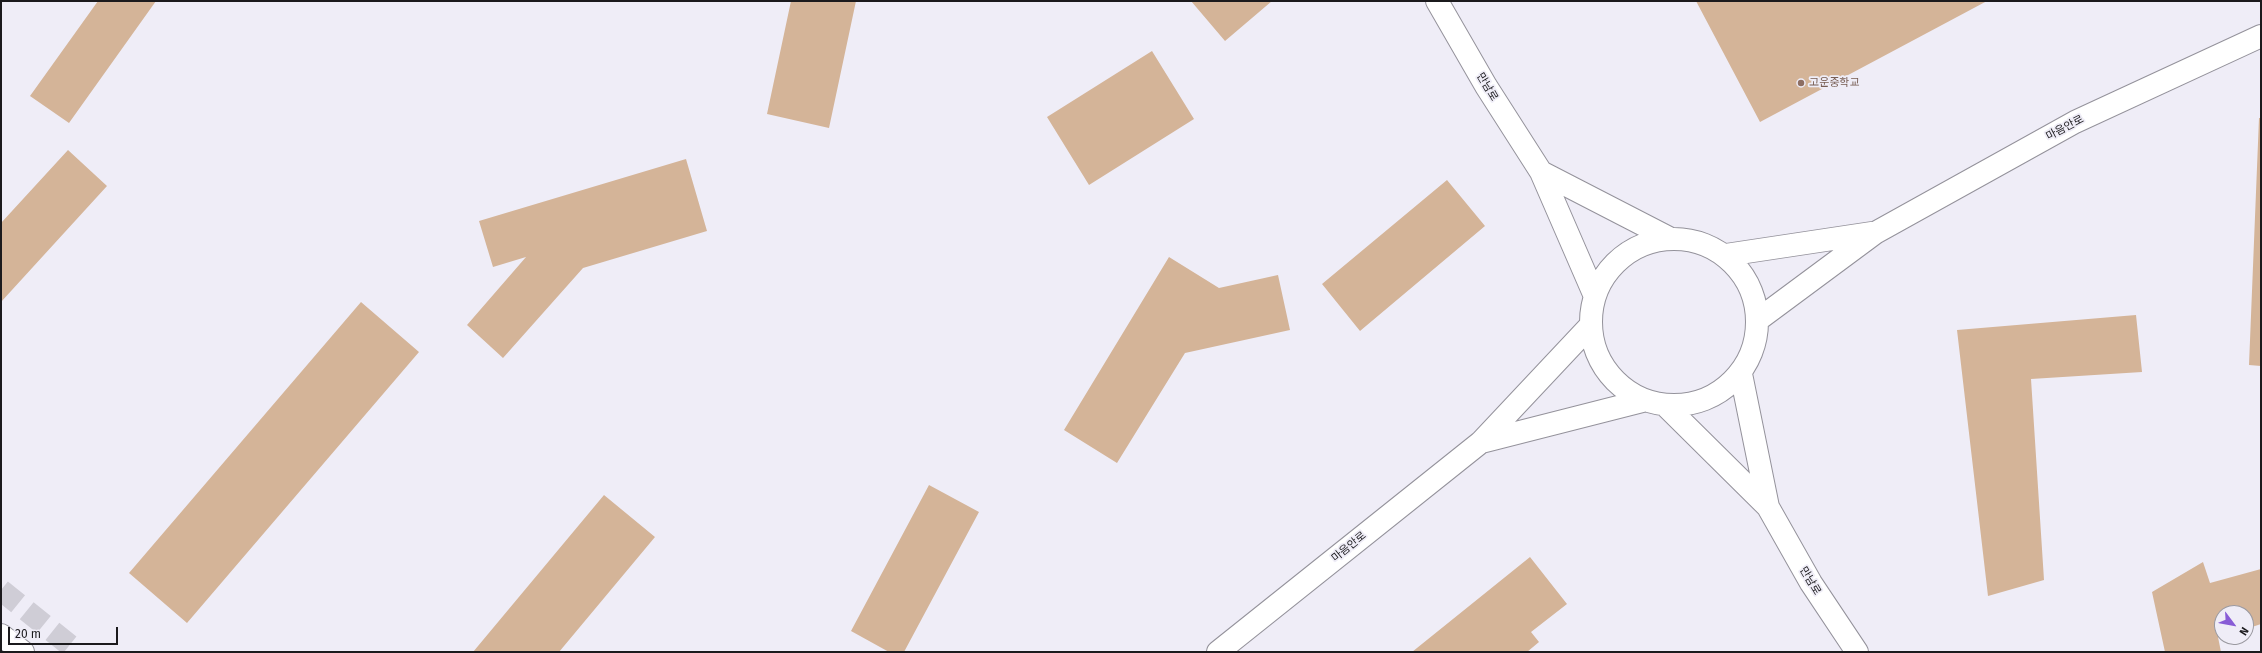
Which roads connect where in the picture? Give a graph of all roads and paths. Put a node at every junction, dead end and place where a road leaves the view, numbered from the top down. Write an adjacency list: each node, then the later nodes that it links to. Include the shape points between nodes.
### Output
1 (1437, 1): 3 (street, 만남로, via 1486,86)
2 (2261, 36): 4 (street, 마음안로, via 2075,122)
3 (1541, 172): 5 (street); 7 (street, 만남로)
4 (1875, 233): 6 (street); 8 (street)
5 (1669, 238): 6 (street, via 1698,241); 7 (street, via 1637,246 1611,266)
6 (1726, 255): 8 (street, via 1750,283)
7 (1594, 294): 9 (street)
8 (1759, 319): 10 (street)
9 (1590, 326): 11 (street, via 1597,357 1615,383); 13 (street, 마음안로)
10 (1741, 374): 12 (street, via 1720,393 1694,404); 14 (street)
11 (1642, 401): 12 (street); 13 (street)
12 (1666, 406): 14 (street)
13 (1481, 442): 17 (street, 마음안로)
14 (1768, 507): 18 (street, 만남로, via 1811,583)
15 (1, 635): 16 (street)
16 (23, 652)
17 (1218, 652)
18 (1857, 652)

